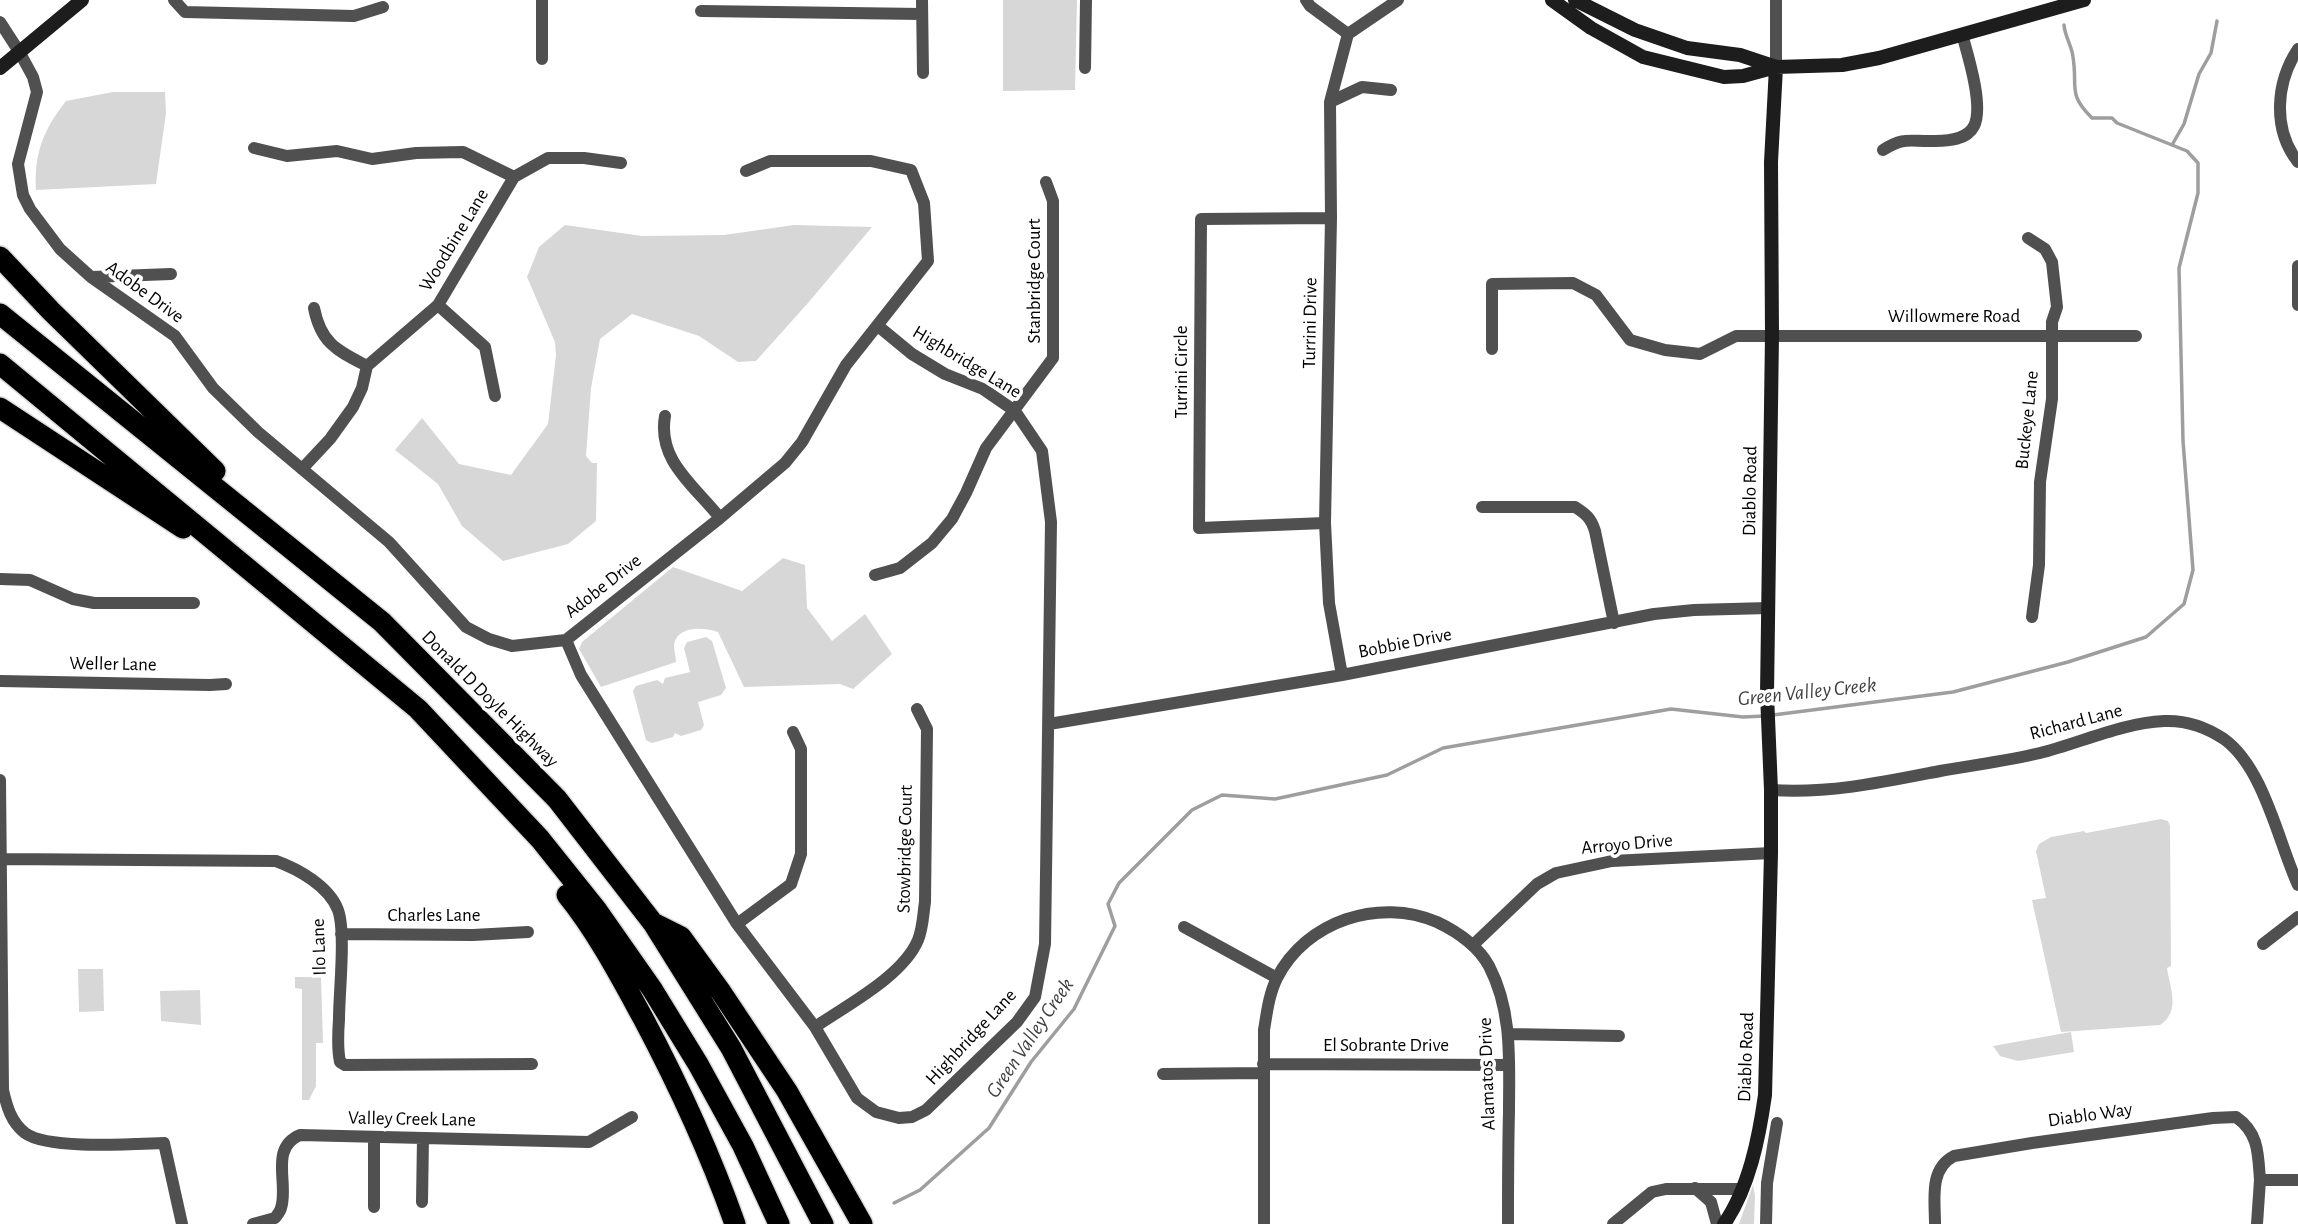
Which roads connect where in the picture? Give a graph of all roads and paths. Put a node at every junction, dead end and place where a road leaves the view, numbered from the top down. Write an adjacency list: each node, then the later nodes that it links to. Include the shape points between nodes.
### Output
1 (83, 0): 19 (street)
2 (174, 0): 12 (street, via 185,12 198,13 354,16)
3 (542, 0): 20 (street)
4 (1086, 0): 23 (street)
5 (1306, 0): 16 (street)
6 (1398, 0): 16 (street)
7 (1552, 0): 21 (street, via 1608,39 1666,64 1724,77)
8 (1576, 0): 21 (street, via 1635,30 1687,48 1740,55)
9 (1776, 0): 21 (street)
10 (2084, 0): 17 (street)
11 (767, 6): 13 (street); 14 (street)
12 (383, 7)
13 (922, 7): 24 (street)
14 (701, 11)
15 (0, 22): 19 (street, Adobe Drive)
16 (1348, 34): 26 (street, Turrini Drive)
17 (1962, 34): 21 (street, via 1842,65); 28 (street, via 1975,89 1972,129 1959,138 1898,141)
18 (2298, 50): 29 (street, via 2281,90 2280,117)
19 (20, 53): 22 (street); 39 (street, Adobe Drive, via 37,92 19,164 23,195 60,249)
20 (541, 59)
21 (1776, 67): 45 (street, Diablo Road, via 1771,162)
22 (0, 68)
23 (1085, 68)
24 (923, 73)
25 (1391, 90): 26 (street, via 1362,87)
26 (1330, 102): 34 (street, Turrini Drive)
27 (254, 148): 32 (street, via 286,156 337,151 372,159 463,152)
28 (1883, 150)
29 (2298, 162)
30 (621, 163): 32 (street, Woodbine Lane, via 548,158)
31 (746, 171): 44 (street, Adobe Drive, via 770,161 871,161 911,170 924,203 928,261)
32 (514, 177): 40 (street, Woodbine Lane)
33 (1046, 182): 53 (street, Stanbridge Court, via 1053,201 1053,358)
34 (1331, 218): 59 (street, Turrini Drive); 59 (street, Turrini Circle, via 1201,219 1199,528)
35 (2028, 238): 46 (street, Buckeye Lane, via 2045,250 2052,262 2057,307)
36 (0, 257): 57 (highway, via 210,466)
37 (2298, 266): 41 (street)
38 (171, 274): 39 (street)
39 (91, 277): 55 (street, Adobe Drive, via 175,336 213,388)
40 (438, 305): 50 (street, Woodbine Lane); 51 (street, via 485,347)
41 (2298, 305)
42 (314, 308): 50 (street, via 329,344)
43 (0, 314): 57 (highway, Donald D Doyle Highway)
44 (878, 326): 53 (street, Highbridge Lane, via 912,354 983,389); 58 (street, Adobe Drive, via 846,365 785,463)
45 (1772, 335): 46 (street, Willowmere Road); 48 (street, Willowmere Road, via 1736,337 1700,354 1665,350 1630,340 1596,295 1573,283 1492,284); 64 (street, Diablo Road)
46 (2053, 336): 47 (street, Willowmere Road); 65 (street, Buckeye Lane, via 2052,399 2040,482 2039,565)
47 (2136, 336)
48 (1492, 349)
49 (0, 364): 60 (highway)
50 (367, 366): 55 (street, via 353,407)
51 (495, 396)
52 (0, 408): 60 (highway, via 172,523)
53 (1015, 411): 61 (street, Stanbridge Court, via 986,448 952,519 932,543 900,568); 72 (street, Highbridge Lane, via 1042,451 1051,522)
54 (665, 416): 58 (street, via 663,431 670,459)
55 (302, 469): 67 (street, Adobe Drive, via 389,542 466,627 512,646)
56 (1482, 508): 66 (street, via 1575,508 1586,513 1595,531)
57 (247, 511): 81 (highway, Donald D Doyle Highway, via 382,622 444,682 557,799)
58 (720, 518): 67 (street, Adobe Drive)
59 (1325, 523): 68 (street, Turrini Drive, via 1329,603)
60 (226, 550): 76 (highway, via 418,709)
61 (874, 575)
62 (0, 579): 63 (street, via 30,580 73,600 94,603)
63 (194, 603)
64 (1768, 608): 66 (street, Bobbie Drive, via 1694,610); 75 (street, Diablo Road)
65 (2032, 617)
66 (1614, 623): 68 (street, Bobbie Drive)
67 (566, 640): 82 (street, Highbridge Lane, via 581,675)
68 (1342, 675): 72 (street, Bobbie Drive)
69 (0, 681): 70 (street, Weller Lane)
70 (226, 684)
71 (917, 709): 90 (street, Stowbridge Court, via 926,729 925,902 918,940 893,973)
72 (1049, 724): 90 (street, Highbridge Lane, via 1045,944 1035,997 1017,1022 939,1100 920,1114 899,1118 876,1112 857,1098)
73 (793, 732): 82 (street, via 801,749 801,854 791,884)
74 (0, 780): 77 (street)
75 (1771, 790): 78 (street, Diablo Road); 79 (street, Richard Lane, via 1857,787 2039,753 2142,724 2188,723 2225,740 2242,757 2256,778)
76 (502, 801): 109 (highway, via 524,841 574,904 626,987 696,1126); 110 (highway, via 580,889 652,989 736,1134)
77 (1, 853): 85 (street, Ilo Lane, via 276,861 311,879 329,895 338,910); 86 (street)
78 (1771, 853): 88 (street, Arroyo Drive, via 1612,861 1556,873 1537,884); 104 (street, Diablo Road, via 1765,1095)
79 (2298, 885)
80 (2298, 917): 87 (street)
81 (653, 923): 111 (highway, Donald D Doyle Highway, via 731,1048); 112 (highway, via 681,937 721,992 787,1091)
82 (737, 924): 90 (street, Highbridge Lane)
83 (1184, 927): 89 (street)
84 (528, 932): 85 (street, Charles Lane)
85 (341, 934): 93 (street, Ilo Lane, via 340,1062)
86 (1, 944): 107 (street, via 3,1090 15,1123 38,1140 164,1143)
87 (2263, 944)
88 (1473, 945): 89 (street, Alamatos Drive, via 1429,919 1403,912 1362,914 1302,945); 91 (street, Alamatos Drive, via 1501,993)
89 (1277, 978): 95 (street, Alamatos Drive, via 1268,1002)
90 (814, 1027)
91 (1509, 1034): 92 (street); 94 (street, Alamatos Drive)
92 (1619, 1035)
93 (532, 1064)
94 (1509, 1065): 95 (street, El Sobrante Drive); 114 (street, Alamatos Drive)
95 (1263, 1069): 96 (street, El Sobrante Drive); 113 (street, Alamatos Drive)
96 (1163, 1074)
97 (632, 1117): 100 (street, Valley Creek Lane, via 589,1142)
98 (1777, 1123): 118 (street)
99 (374, 1137): 100 (street, Valley Creek Lane); 106 (street); 108 (street, Valley Creek Lane, via 300,1135 289,1140 283,1152 281,1208 275,1218)
100 (423, 1138): 105 (street)
101 (2260, 1180): 102 (street); 119 (street, Diablo Way, via 2252,1131 2236,1117 2221,1117 1954,1156 1945,1161 1935,1179); 120 (street, Diablo Way)
102 (2298, 1180)
103 (1694, 1188): 104 (street); 115 (street, via 1652,1192); 116 (street, via 1712,1202)
104 (1741, 1189): 117 (street, Diablo Road)
105 (422, 1202)
106 (374, 1207)
107 (182, 1224)
108 (253, 1224)
109 (735, 1224)
110 (779, 1224)
111 (824, 1224)
112 (862, 1224)
113 (1264, 1224)
114 (1508, 1224)
115 (1613, 1224)
116 (1717, 1224)
117 (1724, 1224)
118 (1766, 1224)
119 (1935, 1224)
120 (2257, 1224)

